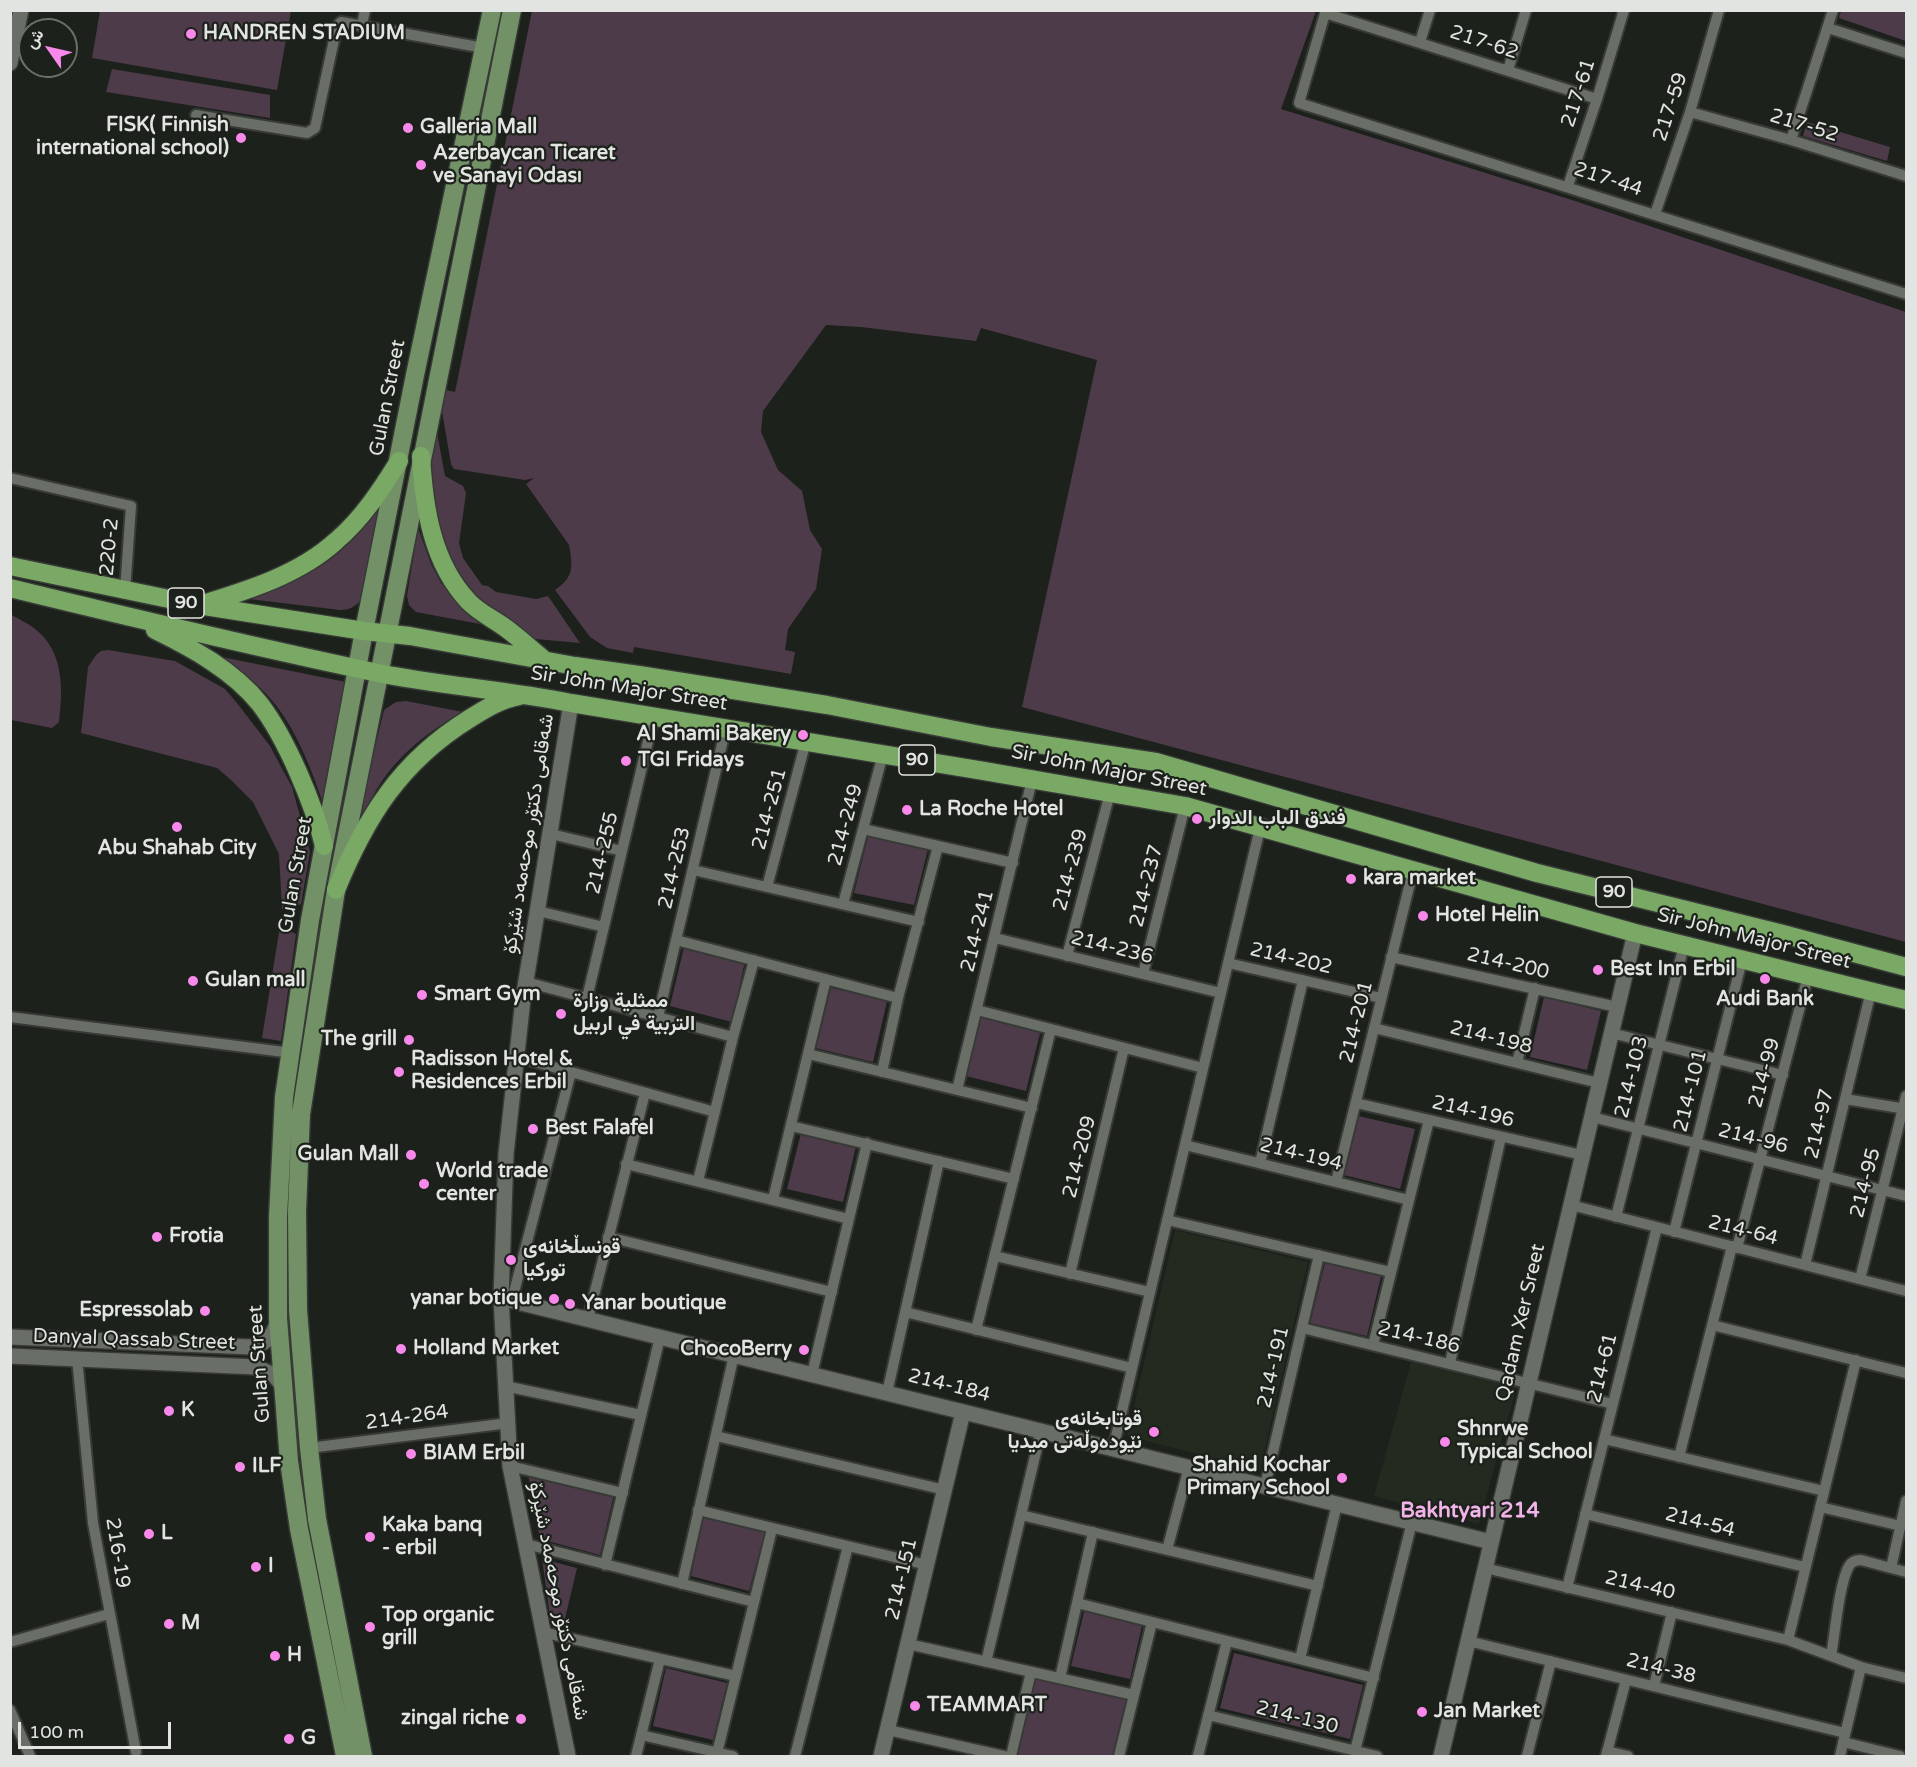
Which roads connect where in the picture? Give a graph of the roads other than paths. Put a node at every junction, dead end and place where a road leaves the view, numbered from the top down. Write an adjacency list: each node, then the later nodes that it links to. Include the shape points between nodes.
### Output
1 (21, 10): 16 (street)
2 (365, 10): 11 (street)
3 (492, 10): 14 (main road, Gulan Street)
4 (512, 10): 19 (main road)
5 (1430, 10): 13 (street)
6 (1526, 10): 17 (street)
7 (1624, 10): 20 (street, 217-61)
8 (1719, 10): 21 (street, 217-59)
9 (1833, 10): 12 (street)
10 (1325, 12): 13 (street, 217-62); 25 (street, 217-44, via 1299,103)
11 (362, 24): 14 (street); 22 (street, via 337,24 312,132)
12 (1828, 28): 15 (street); 23 (street)
13 (1420, 42): 17 (street, 217-62)
14 (484, 48): 18 (main road, Gulan Street)
15 (1906, 53)
16 (10, 63)
17 (1508, 70): 20 (street, 217-62)
18 (478, 79): 19 (main road, via 484,91 491,90); 29 (main road, Gulan Street)
19 (497, 82): 28 (main road)
20 (1597, 99): 25 (street, 217-61)
21 (1690, 112): 23 (street, 217-52); 26 (street, 217-59)
22 (196, 115)
23 (1791, 140): 24 (street, 217-52)
24 (1906, 176)
25 (1568, 186): 26 (street, 217-44)
26 (1655, 214): 27 (street, 217-44)
27 (1906, 294)
28 (422, 456): 37 (main road); 38 (highway, via 425,507 449,577 470,603)
29 (399, 461): 34 (highway, via 378,495 328,548 278,577); 36 (main road, Gulan Street)
30 (10, 478): 33 (street, 220-2, via 131,506)
31 (10, 566): 33 (highway, 90)
32 (10, 588): 35 (highway, 90)
33 (125, 591): 34 (highway, 90)
34 (198, 606): 36 (highway, 90)
35 (132, 618): 39 (highway, 90); 53 (highway, via 211,662 260,704 290,757)
36 (364, 631): 37 (highway, Sir John Major Street / 90); 39 (main road, Gulan Street)
37 (387, 634): 38 (highway, Sir John Major Street / 90); 40 (main road)
38 (546, 661): 56 (highway, Sir John Major Street / 90, via 1156,762)
39 (359, 668): 40 (highway, Sir John Major Street / 90); 53 (main road, Gulan Street)
40 (380, 673): 41 (highway, Sir John Major Street / 90); 62 (main road)
41 (534, 695): 42 (highway, Sir John Major Street / 90); 62 (highway, via 496,703 452,730 417,759 370,818)
42 (571, 703): 43 (highway, Sir John Major Street / 90); 52 (street, شەقامی دکتۆر موحەمەد شێرکۆ)
43 (654, 716): 44 (highway, Sir John Major Street / 90); 55 (street, 214-255)
44 (726, 728): 45 (highway, Sir John Major Street / 90); 58 (street, 214-253)
45 (806, 741): 46 (highway, Sir John Major Street / 90); 61 (street, 214-251)
46 (883, 754): 47 (highway, Sir John Major Street / 90); 50 (street, 214-249)
47 (1032, 780): 48 (highway, Sir John Major Street / 90); 57 (street, 214-241)
48 (1110, 793): 49 (highway, Sir John Major Street / 90); 73 (street, 214-239)
49 (1185, 806): 51 (highway, Sir John Major Street / 90); 79 (street, 214-237)
50 (863, 828): 54 (street); 64 (street, 214-249)
51 (1260, 828): 59 (highway, Sir John Major Street / 90); 77 (street)
52 (551, 834): 55 (street); 66 (street, شەقامی دکتۆر موحەمەد شێرکۆ)
53 (324, 846): 101 (main road, Gulan Street)
54 (938, 846): 57 (street); 67 (street)
55 (622, 851): 68 (street, 214-255)
56 (1497, 862): 60 (highway, Sir John Major Street / 90); 63 (highway, via 1503,874 1500,884)
57 (1013, 863): 70 (street, 214-241)
58 (693, 870): 61 (street); 71 (street, 214-253)
59 (1413, 871): 63 (highway, Sir John Major Street / 90); 74 (street, 214-201)
60 (1537, 873): 65 (highway, via 1526,876 1520,884 1520,894); 78 (highway, Sir John Major Street / 90)
61 (768, 887): 64 (street)
62 (336, 890): 188 (main road, via 301,1114 298,1310)
63 (1482, 891): 65 (highway, Sir John Major Street / 90)
64 (843, 904): 67 (street)
65 (1530, 904): 69 (highway, Sir John Major Street / 90)
66 (538, 911): 68 (street); 83 (street, شەقامی دکتۆر موحەمەد شێرکۆ)
67 (919, 922): 88 (street)
68 (604, 927): 87 (street, 214-255)
69 (1635, 933): 72 (highway, Sir John Major Street / 90); 91 (street, Qadam Xer Sreet)
70 (995, 938): 73 (street, 214-236); 92 (street, 214-241)
71 (676, 940): 75 (street); 94 (street, 214-253)
72 (1684, 945): 76 (highway, Sir John Major Street / 90); 99 (street, 214-103)
73 (1067, 956): 79 (street, 214-236)
74 (1391, 957): 84 (street, 214-200); 89 (street, 214-201)
75 (754, 960): 81 (street); 98 (street)
76 (1742, 960): 80 (highway, Sir John Major Street / 90); 104 (street, 214-101)
77 (1228, 963): 82 (street, 214-202); 86 (street)
78 (1906, 967)
79 (1143, 974): 86 (street, 214-236)
80 (1808, 976): 85 (highway, Sir John Major Street / 90); 109 (street, 214-99)
81 (826, 979): 88 (street); 102 (street)
82 (1303, 981): 89 (street, 214-202); 130 (street)
83 (526, 982): 87 (street); 103 (street, شەقامی دکتۆر موحەمەد شێرکۆ)
84 (1535, 988): 91 (street, 214-200); 105 (street)
85 (1871, 991): 90 (highway, Sir John Major Street / 90); 114 (street, 214-97)
86 (1221, 993): 106 (street)
87 (587, 998): 94 (street)
88 (898, 998): 108 (street)
89 (1381, 998): 95 (street, 214-201)
90 (1906, 1000)
91 (1617, 1007): 97 (street, Qadam Xer Sreet)
92 (977, 1010): 96 (street); 111 (street, 214-241)
93 (10, 1017): 101 (street)
94 (658, 1017): 98 (street)
95 (1374, 1028): 105 (street, 214-198); 115 (street, 214-201)
96 (1052, 1029): 100 (street); 116 (street)
97 (1611, 1033): 99 (street); 110 (street, Qadam Xer Sreet)
98 (733, 1037): 118 (street)
99 (1659, 1045): 104 (street); 122 (street, 214-103)
100 (1124, 1048): 106 (street); 152 (street, 214-209)
101 (292, 1053): 159 (main road, Gulan Street, via 282,1131)
102 (808, 1054): 108 (street); 121 (street)
103 (517, 1057): 107 (street); 157 (street, شەقامی دکتۆر موحەمەد شێرکۆ, via 506,1154)
104 (1718, 1059): 109 (street); 125 (street, 214-101)
105 (1516, 1063): 110 (street, 214-198)
106 (1203, 1068): 126 (street)
107 (571, 1072): 112 (street); 157 (street)
108 (882, 1072): 111 (street)
109 (1783, 1075): 128 (street, 214-99)
110 (1599, 1083): 119 (street, Qadam Xer Sreet)
111 (957, 1090): 116 (street)
112 (645, 1093): 118 (street); 131 (street)
113 (1906, 1096): 117 (street, 214-95)
114 (1845, 1099): 117 (street); 132 (street, 214-97)
115 (1356, 1103): 120 (street, 214-196); 135 (street, 214-201)
116 (1032, 1108): 133 (street)
117 (1905, 1109): 136 (street, 214-95)
118 (715, 1112): 134 (street)
119 (1592, 1117): 122 (street, 214-96); 127 (street, Qadam Xer Sreet)
120 (1429, 1120): 123 (street, 214-196); 139 (street)
121 (791, 1126): 124 (street); 138 (street)
122 (1638, 1128): 125 (street, 214-96); 141 (street, 214-103)
123 (1501, 1137): 127 (street, 214-196); 172 (street)
124 (867, 1143): 129 (street); 142 (street)
125 (1696, 1143): 128 (street, 214-96); 145 (street, 214-101)
126 (1185, 1145): 130 (street, 214-194); 143 (street)
127 (1582, 1155): 140 (street, Qadam Xer Sreet)
128 (1761, 1159): 132 (street, 214-96); 147 (street, 214-99)
129 (939, 1161): 133 (street); 158 (street)
130 (1260, 1163): 135 (street, 214-194)
131 (626, 1164): 134 (street); 146 (street)
132 (1827, 1176): 136 (street, 214-96); 150 (street, 214-97)
133 (1014, 1179): 149 (street)
134 (698, 1181): 138 (street)
135 (1336, 1182): 139 (street, 214-194)
136 (1883, 1190): 137 (street, 214-96); 153 (street, 214-95)
137 (1906, 1196)
138 (773, 1199): 142 (street)
139 (1409, 1200): 151 (street)
140 (1570, 1205): 141 (street, 214-64); 177 (street, Qadam Xer Sreet)
141 (1616, 1217): 144 (street, 214-64)
142 (849, 1219): 155 (street)
143 (1167, 1220): 148 (street); 156 (street)
144 (1656, 1227): 145 (street, 214-64); 181 (street, 214-61)
145 (1674, 1232): 147 (street, 214-64)
146 (608, 1237): 155 (street); 160 (street)
147 (1734, 1247): 150 (street, 214-64); 161 (street, 214-99)
148 (1319, 1255): 151 (street); 162 (street, 214-191)
149 (995, 1256): 152 (street); 163 (street)
150 (1805, 1265): 153 (street, 214-64)
151 (1391, 1272): 166 (street)
152 (1070, 1274): 156 (street)
153 (1860, 1279): 154 (street, 214-64)
154 (1906, 1291)
155 (832, 1292): 176 (street)
156 (1150, 1292): 174 (street)
157 (507, 1299): 160 (street, 214-184); 179 (street, شەقامی دکتۆر موحەمەد شێرکۆ)
158 (905, 1312): 163 (street); 180 (street)
159 (278, 1318): 167 (street, Danyal Qassab Street, via 268,1340); 178 (main road, Gulan Street)
160 (588, 1319): 165 (street, 214-184)
161 (1712, 1325): 171 (street); 190 (street, 214-99)
162 (1302, 1328): 166 (street, 214-186); 193 (street, 214-191)
163 (976, 1330): 174 (street)
164 (10, 1337): 167 (street, Danyal Qassab Street)
165 (660, 1337): 168 (street, 214-184); 183 (street)
166 (1373, 1345): 172 (street, 214-186)
167 (249, 1347): 173 (street, via 254,1359)
168 (734, 1355): 176 (street, 214-184); 186 (street)
169 (10, 1356): 170 (street, Danyal Qassab Street)
170 (77, 1358): 173 (street, Danyal Qassab Street); 223 (street, 216-19, via 93,1523)
171 (1856, 1360): 175 (street); 195 (street)
172 (1450, 1363): 177 (street, 214-186)
173 (245, 1366): 178 (street, Danyal Qassab Street, via 268,1371)
174 (1132, 1368): 189 (street)
175 (1906, 1373)
176 (812, 1374): 180 (street, 214-184)
177 (1529, 1382): 181 (street, 214-186); 207 (street, Qadam Xer Sreet)
178 (283, 1386): 256 (main road, Gulan Street, via 299,1529)
179 (505, 1386): 183 (street); 184 (street, شەقامی دکتۆر موحەمەد شێرکۆ)
180 (886, 1393): 182 (street, 214-184)
181 (1613, 1404): 187 (street, 214-61)
182 (963, 1412): 185 (street, 214-184); 194 (street, 214-151)
183 (641, 1415): 196 (street)
184 (509, 1423): 188 (street, 214-264); 191 (street, شەقامی دکتۆر موحەمەد شێرکۆ)
185 (1041, 1431): 189 (street, 214-184); 202 (street)
186 (716, 1436): 194 (street); 200 (street)
187 (1604, 1439): 190 (street); 201 (street, 214-61)
188 (309, 1448): 257 (main road, via 317,1519)
189 (1113, 1449): 192 (street, 214-184)
190 (1679, 1456): 195 (street)
191 (510, 1466): 196 (street); 208 (street, شەقامی دکتۆر موحەمەد شێرکۆ)
192 (1189, 1467): 193 (street, 214-184); 210 (street)
193 (1265, 1486): 198 (street, 214-184)
194 (945, 1490): 212 (street, 214-151)
195 (1824, 1491): 199 (street)
196 (623, 1493): 211 (street)
197 (1906, 1501): 204 (street)
198 (1337, 1504): 203 (street, 214-184); 218 (street)
199 (1820, 1507): 204 (street); 213 (street)
200 (698, 1510): 205 (street); 217 (street)
201 (1586, 1514): 213 (street, 214-54); 219 (street, 214-61)
202 (1021, 1515): 206 (street); 235 (street)
203 (1412, 1522): 207 (street, 214-184); 240 (street)
204 (1901, 1526): 215 (street)
205 (772, 1529): 209 (street); 220 (street)
206 (1093, 1532): 210 (street); 221 (street)
207 (1491, 1542): 214 (street, Qadam Xer Sreet)
208 (526, 1544): 211 (street); 225 (street, شەقامی دکتۆر موحەمەد شێرکۆ)
209 (848, 1546): 212 (street); 261 (street)
210 (1167, 1550): 218 (street)
211 (605, 1565): 217 (street)
212 (927, 1565): 230 (street, 214-151)
213 (1805, 1567): 226 (street)
214 (1485, 1568): 219 (street, 214-40); 228 (street, Qadam Xer Sreet)
215 (1891, 1568): 216 (street); 231 (street, via 1861,1560 1850,1564)
216 (1906, 1572)
217 (682, 1584): 220 (street)
218 (1318, 1586): 233 (street)
219 (1567, 1587): 222 (street, 214-40)
220 (754, 1602): 238 (street)
221 (1077, 1603): 224 (street); 239 (street)
222 (1672, 1612): 226 (street, 214-40); 243 (street)
223 (109, 1614): 229 (street); 252 (street, 216-19)
224 (1152, 1622): 227 (street); 244 (street)
225 (542, 1632): 232 (street); 258 (street, شەقامی دکتۆر موحەمەد شێرکۆ)
226 (1788, 1640): 231 (street, 214-40)
227 (1227, 1641): 233 (street); 246 (street)
228 (1468, 1641): 234 (street, 214-38); 268 (street, Qadam Xer Sreet)
229 (10, 1642)
230 (908, 1644): 235 (street); 248 (street, 214-151)
231 (1831, 1656): 236 (street, 214-40)
232 (660, 1659): 238 (street); 249 (street)
233 (1300, 1659): 240 (street)
234 (1551, 1661): 242 (street, 214-38); 269 (street)
235 (986, 1662): 237 (street)
236 (1861, 1667): 241 (street, 214-40); 250 (street)
237 (1031, 1672): 239 (street); 264 (street)
238 (736, 1676): 253 (street)
239 (1060, 1678): 244 (street)
240 (1374, 1678): 251 (street)
241 (1906, 1678)
242 (1626, 1680): 243 (street, 214-38); 254 (street)
243 (1654, 1686): 250 (street, 214-38)
244 (1134, 1695): 265 (street)
245 (10, 1710): 247 (street)
246 (1208, 1715): 251 (street, 214-130); 266 (street)
247 (14, 1727): 255 (street)
248 (888, 1731): 262 (street, 214-151); 263 (street)
249 (641, 1735): 253 (street); 259 (street)
250 (1844, 1738): 271 (street); 272 (street, 214-38)
251 (1355, 1751): 267 (street, 214-130)
252 (136, 1752)
253 (717, 1753): 260 (street)
254 (1607, 1754): 270 (street)
255 (30, 1756)
256 (345, 1756)
257 (363, 1756)
258 (568, 1756)
259 (636, 1756)
260 (733, 1756)
261 (795, 1756)
262 (881, 1756)
263 (1004, 1756)
264 (1011, 1756)
265 (1119, 1756)
266 (1198, 1756)
267 (1377, 1756)
268 (1441, 1756)
269 (1527, 1756)
270 (1628, 1756)
271 (1840, 1756)
272 (1900, 1756)

